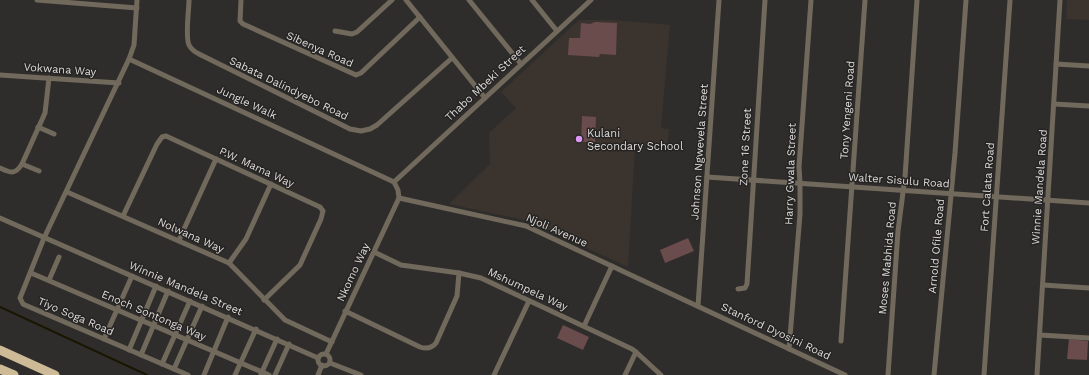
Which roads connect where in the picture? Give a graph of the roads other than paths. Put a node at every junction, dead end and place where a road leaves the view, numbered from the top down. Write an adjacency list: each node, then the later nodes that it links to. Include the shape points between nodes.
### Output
1 (37, 0): 18 (street)
2 (138, 0): 18 (street)
3 (189, 0): 22 (street, Sabata Dalindyebo Road, via 189,45 192,50 354,130 365,130 377,125)
4 (241, 0): 19 (street, Sibenya Road, via 240,21 243,24 356,76)
5 (392, 0): 20 (street, via 357,32 352,34)
6 (406, 0): 19 (street)
7 (469, 0): 24 (street)
8 (532, 0): 21 (street)
9 (591, 0): 21 (street, Thabo Mbeki Street)
10 (719, 0): 39 (street, Johnson Ngwevela Street)
11 (765, 0): 40 (street, Zone 16 Street)
12 (811, 0): 42 (street, Harry Gwala Street)
13 (865, 0): 44 (street, Tony Yengeni Road)
14 (917, 0): 45 (street, Moses Mabhida Road)
15 (966, 0): 47 (street, Arnold Ofile Road)
16 (1010, 0): 48 (street, Fort Calata Road)
17 (1060, 0): 25 (street, Winnie Mandela Road)
18 (137, 8): 23 (street, via 134,45)
19 (420, 17): 22 (street)
20 (335, 31)
21 (557, 31): 24 (street, Thabo Mbeki Street)
22 (452, 58): 30 (street)
23 (129, 59): 29 (street); 41 (street, Jungle Walk)
24 (521, 64): 30 (street, Thabo Mbeki Street)
25 (1056, 64): 26 (street); 31 (street, Winnie Mandela Road)
26 (1089, 66)
27 (0, 75): 28 (street, Vokwana Way)
28 (49, 78): 29 (street, Vokwana Way); 33 (street, via 46,109)
29 (119, 83): 46 (street)
30 (485, 98): 41 (street, Thabo Mbeki Street)
31 (1054, 104): 32 (street); 50 (street, Winnie Mandela Road)
32 (1089, 106)
33 (38, 127): 34 (street); 36 (street)
34 (54, 134)
35 (216, 159): 43 (street, P.W. Mama Way); 52 (street, P.W. Mama Way, via 168,137 162,137); 55 (street)
36 (22, 164): 37 (street, via 14,172); 38 (street)
37 (0, 168)
38 (39, 171)
39 (707, 177): 40 (street, Walter Sisulu Road); 73 (street, Johnson Ngwevela Street)
40 (753, 180): 42 (street, Walter Sisulu Road); 67 (street, Zone 16 Street, via 746,288)
41 (394, 182): 49 (street)
42 (800, 183): 44 (street, Walter Sisulu Road); 90 (street, Harry Gwala Street, via 800,214)
43 (271, 184): 58 (street, via 246,239); 69 (street, P.W. Mama Way, via 318,206 323,213 300,265)
44 (852, 187): 45 (street, Walter Sisulu Road); 87 (street, Tony Yengeni Road)
45 (904, 190): 47 (street, Walter Sisulu Road); 119 (street, Moses Mabhida Road, via 898,231)
46 (67, 192): 52 (street, Nolwana Way); 54 (street)
47 (951, 194): 48 (street, Walter Sisulu Road); 120 (street, Arnold Ofile Road)
48 (997, 197): 50 (street, Walter Sisulu Road); 121 (street, Fort Calata Road)
49 (399, 198): 56 (street, Nkomo Way); 59 (street, Njoli Avenue, via 526,226)
50 (1048, 200): 51 (street, Walter Sisulu Road); 64 (street, Winnie Mandela Road)
51 (1089, 203)
52 (123, 216): 55 (street, Nolwana Way)
53 (0, 218): 54 (street, Winnie Mandela Street)
54 (44, 238): 60 (street, Tiyo Soga Road); 62 (street, Winnie Mandela Street)
55 (179, 240): 58 (street, Nolwana Way)
56 (374, 252): 61 (street, Mshumpela Way, via 401,265); 75 (street, Nkomo Way)
57 (59, 257): 63 (street)
58 (229, 263): 69 (street, Nolwana Way)
59 (612, 266): 73 (street, Njoli Avenue); 79 (street)
60 (31, 273): 63 (street, Enoch Sontonga Way); 84 (street, Tiyo Soga Road, via 20,298 23,304)
61 (459, 274): 71 (street, Mshumpela Way, via 481,278); 75 (street, via 457,296 434,345 428,348 420,347)
62 (132, 276): 65 (street, Winnie Mandela Street); 74 (street)
63 (49, 280): 74 (street, Enoch Sontonga Way)
64 (1043, 285): 66 (street); 82 (street, Winnie Mandela Road)
65 (156, 286): 68 (street, Winnie Mandela Street); 77 (street)
66 (1089, 288)
67 (738, 289)
68 (168, 291): 70 (street, Winnie Mandela Street); 78 (street)
69 (264, 300): 88 (street, Nolwana Way, via 284,320)
70 (190, 301): 72 (street, Winnie Mandela Street); 81 (street)
71 (529, 301): 79 (street, Mshumpela Way); 115 (street)
72 (202, 306): 76 (street, Winnie Mandela Street); 86 (street)
73 (698, 306): 90 (street, Stanford Dyosini Road)
74 (117, 310): 77 (street, Enoch Sontonga Way); 84 (street)
75 (345, 311): 88 (street, Nkomo Way)
76 (228, 317): 80 (street, Winnie Mandela Street); 93 (street)
77 (142, 320): 78 (street, Enoch Sontonga Way); 92 (street)
78 (154, 326): 81 (street, Enoch Sontonga Way); 96 (street)
79 (584, 326): 94 (street, Mshumpela Way)
80 (256, 329): 85 (street, Winnie Mandela Street); 98 (street)
81 (175, 335): 86 (street, Enoch Sontonga Way); 100 (street)
82 (1040, 335): 83 (street); 122 (street, Winnie Mandela Road)
83 (1089, 338)
84 (104, 339): 92 (street, Tiyo Soga Road)
85 (277, 339): 89 (street, Winnie Mandela Street); 105 (street)
86 (187, 340): 93 (street, Enoch Sontonga Way); 103 (street)
87 (842, 340)
88 (332, 342): 95 (street, Nkomo Way)
89 (289, 344): 97 (street, Winnie Mandela Street); 112 (street)
90 (789, 349): 118 (street, Stanford Dyosini Road)
91 (0, 350): 107 (highway)
92 (129, 350): 96 (street, Tiyo Soga Road)
93 (214, 351): 98 (street, Enoch Sontonga Way); 109 (street)
94 (636, 352): 116 (street); 117 (street, Mshumpela Way)
95 (326, 354): 97 (street); 99 (street)
96 (141, 355): 100 (street, Tiyo Soga Road)
97 (318, 358): 101 (street)
98 (241, 363): 105 (street, Enoch Sontonga Way); 110 (street)
99 (330, 363): 101 (street); 104 (street)
100 (162, 364): 103 (street, Tiyo Soga Road)
101 (322, 365): 113 (street)
102 (0, 369): 106 (highway)
103 (174, 369): 108 (street, Tiyo Soga Road)
104 (348, 372): 114 (street)
105 (261, 374): 111 (street, Enoch Sontonga Way)
106 (14, 375)
107 (55, 375)
108 (188, 375)
109 (204, 375)
110 (235, 375)
111 (268, 375)
112 (275, 375)
113 (318, 375)
114 (361, 375)
115 (494, 375)
116 (625, 375)
117 (662, 375)
118 (845, 375)
119 (888, 375)
120 (934, 375)
121 (984, 375)
122 (1037, 375)

